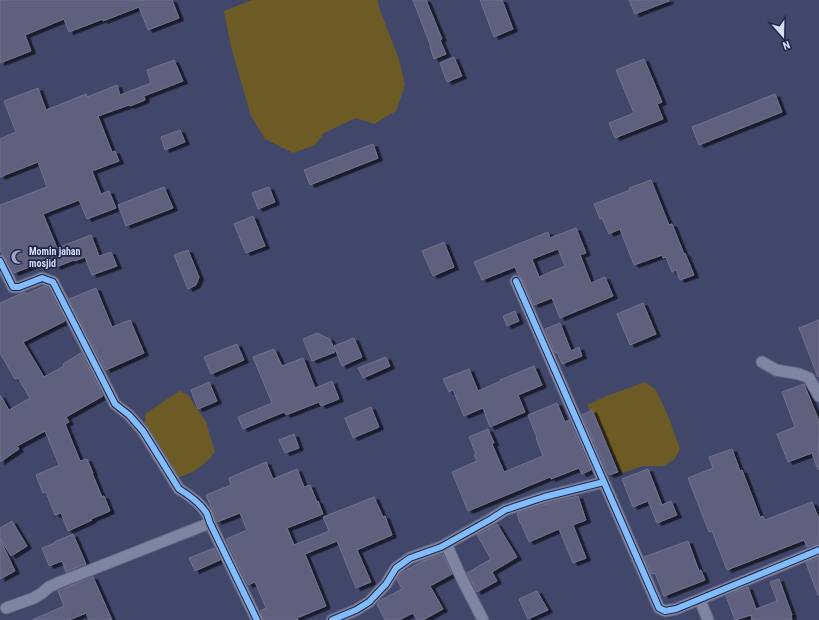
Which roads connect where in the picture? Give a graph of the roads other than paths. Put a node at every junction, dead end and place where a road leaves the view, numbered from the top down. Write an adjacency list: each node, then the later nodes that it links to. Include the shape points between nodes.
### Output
1 (0, 261): 6 (street, via 13,287 42,278 53,282 115,404 143,430 179,490 197,502 207,514)
2 (516, 281): 5 (street)
3 (762, 362): 4 (street, via 776,370 809,378)
4 (819, 396)
5 (604, 482): 7 (street, via 504,510); 9 (street, via 659,608 665,611 676,609)
6 (210, 523): 10 (street, via 60,582 34,598); 11 (street)
7 (446, 544): 12 (street, via 410,558 396,568 386,584 369,602); 13 (street)
8 (819, 550): 9 (street)
9 (700, 600): 14 (street)
10 (6, 608)
11 (257, 620)
12 (332, 620)
13 (483, 620)
14 (708, 620)

